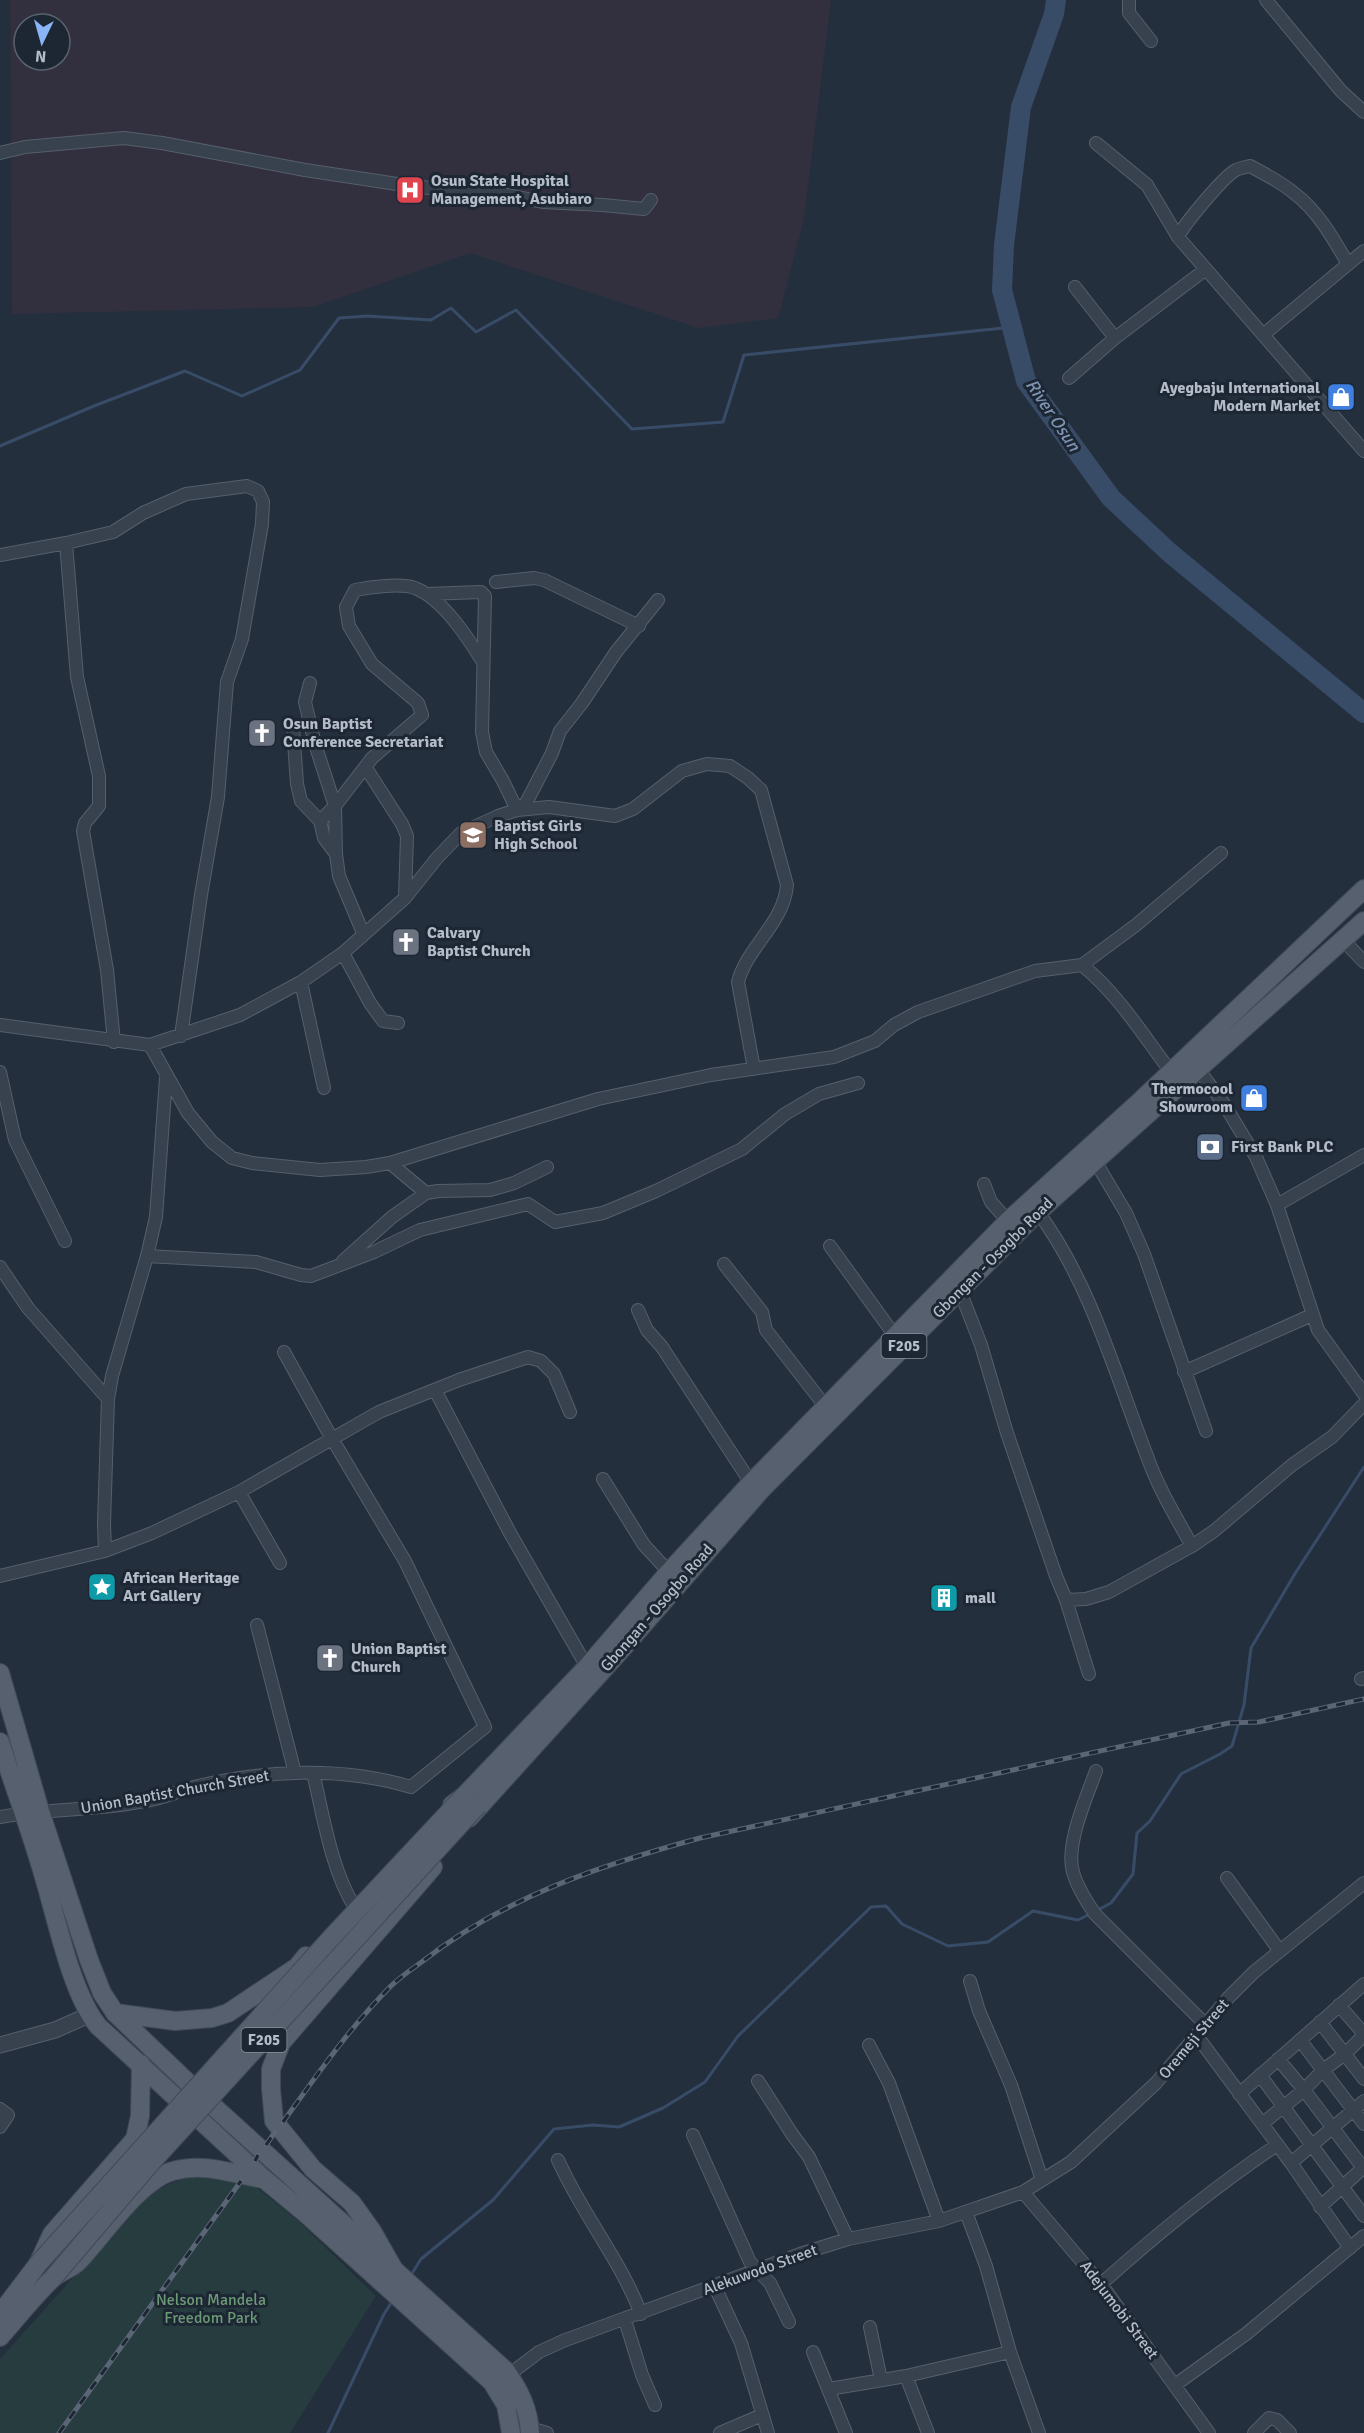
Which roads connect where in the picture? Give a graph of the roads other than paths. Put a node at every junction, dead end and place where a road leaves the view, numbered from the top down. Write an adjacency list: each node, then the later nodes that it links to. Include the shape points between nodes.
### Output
1 (1129, 0): 3 (street, via 1129,13)
2 (1266, 0): 4 (street, via 1341,91)
3 (1151, 41)
4 (1364, 112)
5 (1096, 143): 8 (street, via 1147,185)
6 (0, 153): 7 (street, via 124,138 305,170 438,189 471,188 543,202 644,209)
7 (651, 200)
8 (1178, 237): 10 (street, via 1192,215 1235,170 1250,166 1294,193 1313,211); 11 (street)
9 (1364, 251): 10 (street)
10 (1348, 264): 13 (street)
11 (1206, 269): 13 (street); 14 (street)
12 (1075, 287): 14 (street)
13 (1263, 335): 16 (street)
14 (1115, 338): 15 (street)
15 (1069, 378)
16 (1364, 451)
17 (66, 543): 18 (street); 43 (street, via 113,532 143,513 186,494 248,486 258,491 264,502 242,639 227,682 218,797); 44 (street, via 77,677 99,776 99,806 83,831 107,970)
18 (0, 555)
19 (496, 582): 22 (street, via 544,580)
20 (427, 594): 23 (street, via 456,623); 23 (street, via 484,594); 26 (street, via 413,587 371,586 356,590 346,606 349,626 372,664 422,708 422,715 372,758)
21 (658, 600): 22 (street)
22 (639, 626): 28 (street, via 560,732 535,789)
23 (484, 663): 28 (street, via 482,732 486,752)
24 (310, 683): 27 (street, via 305,702)
25 (293, 727): 29 (street, via 301,801)
26 (366, 768): 27 (street); 33 (street, via 407,836)
27 (335, 806): 29 (street); 31 (street)
28 (517, 810): 33 (street, via 461,833); 46 (street, via 549,807 615,816 633,809 682,771 707,764 730,766 761,790 787,885 780,911 741,970 738,982)
29 (320, 821): 31 (street, via 324,838)
30 (1221, 853): 39 (street, via 1136,925)
31 (336, 854): 35 (street, via 339,876)
32 (1364, 889): 49 (main road, Gbongan - Osogbo Road / F205)
33 (405, 898): 35 (street)
34 (1364, 921): 36 (main road, Gbongan - Osogbo Road / F205)
35 (363, 933): 37 (street)
36 (1343, 940): 38 (street); 47 (main road, Gbongan - Osogbo Road / F205)
37 (342, 953): 40 (street); 41 (street, via 383,1021)
38 (1364, 962)
39 (1082, 964): 46 (street, via 1035,971 918,1012 875,1041 834,1057); 49 (street, via 1112,994)
40 (301, 982): 43 (street, via 240,1015); 52 (street)
41 (398, 1023)
42 (0, 1025): 44 (street)
43 (181, 1036): 45 (street)
44 (114, 1042): 45 (street)
45 (150, 1045): 50 (street)
46 (754, 1069): 55 (street, via 598,1100)
47 (1198, 1069): 54 (main road, Gbongan - Osogbo Road / F205); 60 (street, via 1256,1157)
48 (0, 1072): 63 (street, via 15,1140)
49 (1171, 1072): 58 (main road, Gbongan - Osogbo Road / F205)
50 (166, 1078): 55 (street, via 206,1135 232,1158 320,1170); 65 (street, via 156,1217)
51 (858, 1083): 66 (street, via 819,1094 785,1114 742,1149 603,1213 555,1222 528,1204 420,1230)
52 (324, 1088)
53 (1364, 1155): 60 (street)
54 (1095, 1161): 58 (main road, Gbongan - Osogbo Road / F205); 74 (street, via 1126,1213 1144,1254)
55 (390, 1163): 59 (street)
56 (547, 1167): 59 (street, via 490,1190)
57 (984, 1184): 62 (street, via 991,1202)
58 (1058, 1184): 61 (main road, Gbongan - Osogbo Road / F205); 62 (main road, Gbongan - Osogbo Road / F205)
59 (426, 1194): 66 (street, via 392,1217)
60 (1277, 1205): 71 (street)
61 (1038, 1212): 69 (main road, Gbongan - Osogbo Road / F205); 86 (street, via 1068,1261 1112,1361 1147,1458)
62 (1008, 1221): 72 (main road, Gbongan - Osogbo Road / F205)
63 (65, 1241)
64 (830, 1246): 72 (street)
65 (147, 1256): 66 (street, via 256,1262 301,1275 320,1274); 77 (street)
66 (340, 1264)
67 (724, 1264): 79 (street, via 762,1312 766,1330)
68 (0, 1267): 77 (street, via 28,1308)
69 (960, 1291): 91 (street); 100 (main road, Gbongan - Osogbo Road / F205, via 761,1490 606,1667)
70 (638, 1310): 84 (street, via 647,1330)
71 (1312, 1315): 74 (street); 76 (street, via 1318,1330)
72 (895, 1336): 79 (main road, Gbongan - Osogbo Road / F205)
73 (284, 1352): 82 (street)
74 (1184, 1372): 81 (street)
75 (435, 1390): 80 (street, via 528,1357 541,1361 554,1374); 82 (street, via 379,1412); 93 (street, via 510,1533)
76 (1364, 1394)
77 (108, 1399): 87 (street)
78 (1364, 1404): 86 (street, via 1332,1437)
79 (825, 1406): 84 (main road, Gbongan - Osogbo Road / F205)
80 (570, 1412)
81 (1206, 1431)
82 (331, 1437): 85 (street); 99 (street, Union Baptist Church Street, via 405,1561 485,1727 411,1787 358,1774)
83 (603, 1479): 89 (street, via 644,1545)
84 (751, 1482): 89 (main road, Gbongan - Osogbo Road / F205)
85 (239, 1492): 87 (street); 88 (street)
86 (1192, 1546): 91 (street, via 1109,1592)
87 (105, 1551): 90 (street)
88 (280, 1563)
89 (669, 1572): 93 (main road, Gbongan - Osogbo Road / F205)
90 (0, 1576)
91 (1066, 1600): 95 (street)
92 (257, 1625): 98 (street)
93 (587, 1667): 100 (main road, Gbongan - Osogbo Road)
94 (0, 1672): 101 (main road)
95 (1089, 1674)
96 (0, 1742): 101 (main road)
97 (1096, 1771): 113 (street, via 1071,1852 1072,1871 1095,1914)
98 (295, 1773): 99 (street, Union Baptist Church Street); 101 (street, Union Baptist Church Street, via 231,1780 101,1808)
99 (313, 1773): 105 (street, via 336,1863)
100 (471, 1800): 105 (main road, via 435,1816); 153 (main road, F205, bridge, via 330,1939); 155 (main road, via 435,1863 281,2043 271,2069 274,2121 372,2231); 156 (main road, F205, bridge)
101 (31, 1812): 102 (street, Union Baptist Church Street); 110 (main road, via 88,1960); 111 (main road, via 43,1873 79,1994)
102 (0, 1817)
103 (1227, 1878): 106 (street)
104 (1364, 1883): 106 (street, Oremeji Street)
105 (354, 1906): 110 (main road, via 297,1967 228,2013 202,2020)
106 (1279, 1950): 113 (street, Oremeji Street, via 1228,1998)
107 (970, 1981): 143 (street, via 1011,2085)
108 (1362, 1989): 109 (street)
109 (1339, 2005): 112 (street); 114 (street)
110 (115, 2013): 155 (main road)
111 (89, 2015): 117 (street, via 55,2030); 121 (main road)
112 (1320, 2022): 116 (street); 119 (street)
113 (1206, 2025): 115 (street, Oremeji Street)
114 (1364, 2035): 119 (street)
115 (1197, 2036): 127 (street); 143 (street, Oremeji Street, via 1140,2098 1071,2162)
116 (1300, 2040): 120 (street); 122 (street)
117 (0, 2045)
118 (869, 2045): 149 (street, via 889,2083)
119 (1346, 2054): 122 (street); 124 (street)
120 (1278, 2060): 123 (street); 126 (street)
121 (141, 2064): 142 (main road); 153 (main road, via 140,2116 135,2139 52,2234)
122 (1323, 2070): 126 (street); 131 (street)
123 (1260, 2075): 127 (street); 129 (street)
124 (1364, 2079)
125 (758, 2081): 151 (street, via 809,2157)
126 (1305, 2090): 129 (street); 135 (street)
127 (1239, 2094): 132 (street)
128 (1364, 2101): 131 (street)
129 (1284, 2107): 132 (street); 138 (street)
130 (0, 2109): 134 (street, via 8,2115)
131 (1354, 2110): 133 (street); 135 (street)
132 (1262, 2124): 137 (street)
133 (1364, 2124)
134 (0, 2127)
135 (1334, 2128): 138 (street); 141 (street)
136 (693, 2135): 154 (street, via 750,2262)
137 (1276, 2145): 140 (street); 157 (street, via 1209,2192)
138 (1314, 2146): 140 (street); 144 (street)
139 (558, 2160): 160 (street, via 571,2189 631,2287)
140 (1291, 2163): 146 (street)
141 (1364, 2168): 144 (street)
142 (264, 2179): 155 (main road); 156 (main road, via 204,2168 170,2171 144,2189 76,2264)
143 (1042, 2180): 145 (street, Oremeji Street)
144 (1343, 2187): 146 (street); 148 (street)
145 (1023, 2192): 147 (street, Alekuwodo Street); 157 (street, Adejumobi Street)
146 (1320, 2207): 152 (street)
147 (966, 2212): 149 (street, Alekuwodo Street); 166 (street)
148 (1364, 2216)
149 (939, 2221): 151 (street, Alekuwodo Street)
150 (1364, 2236): 152 (street)
151 (848, 2239): 154 (street, Alekuwodo Street)
152 (1350, 2248): 170 (street, via 1246,2334)
153 (38, 2264): 159 (main road, F205)
154 (759, 2270): 158 (street, Alekuwodo Street); 162 (street, via 770,2283)
155 (393, 2276): 168 (main road, via 406,2293)
156 (53, 2278): 164 (main road)
157 (1101, 2284): 170 (street, Adejumobi Street)
158 (715, 2287): 160 (street, Alekuwodo Street); 173 (street, via 741,2343)
159 (0, 2314)
160 (641, 2314): 161 (street, Alekuwodo Street)
161 (625, 2320): 168 (street, Alekuwodo Street, via 539,2352); 172 (street)
162 (789, 2322)
163 (870, 2327): 169 (street)
164 (0, 2337)
165 (813, 2352): 171 (street)
166 (1010, 2352): 167 (street); 180 (street)
167 (906, 2376): 169 (street); 179 (street)
168 (502, 2380): 174 (main road, via 523,2399); 175 (main road)
169 (881, 2380): 171 (street)
170 (1175, 2385): 181 (street, Adejumobi Street)
171 (829, 2389): 178 (street)
172 (655, 2405)
173 (762, 2415): 176 (street); 177 (street)
174 (536, 2431)
175 (511, 2433)
176 (720, 2433)
177 (768, 2433)
178 (846, 2433)
179 (928, 2433)
180 (1039, 2433)
181 (1209, 2433)
182 (1254, 2433): 183 (street, via 1269,2418 1277,2420)
183 (1290, 2433)

